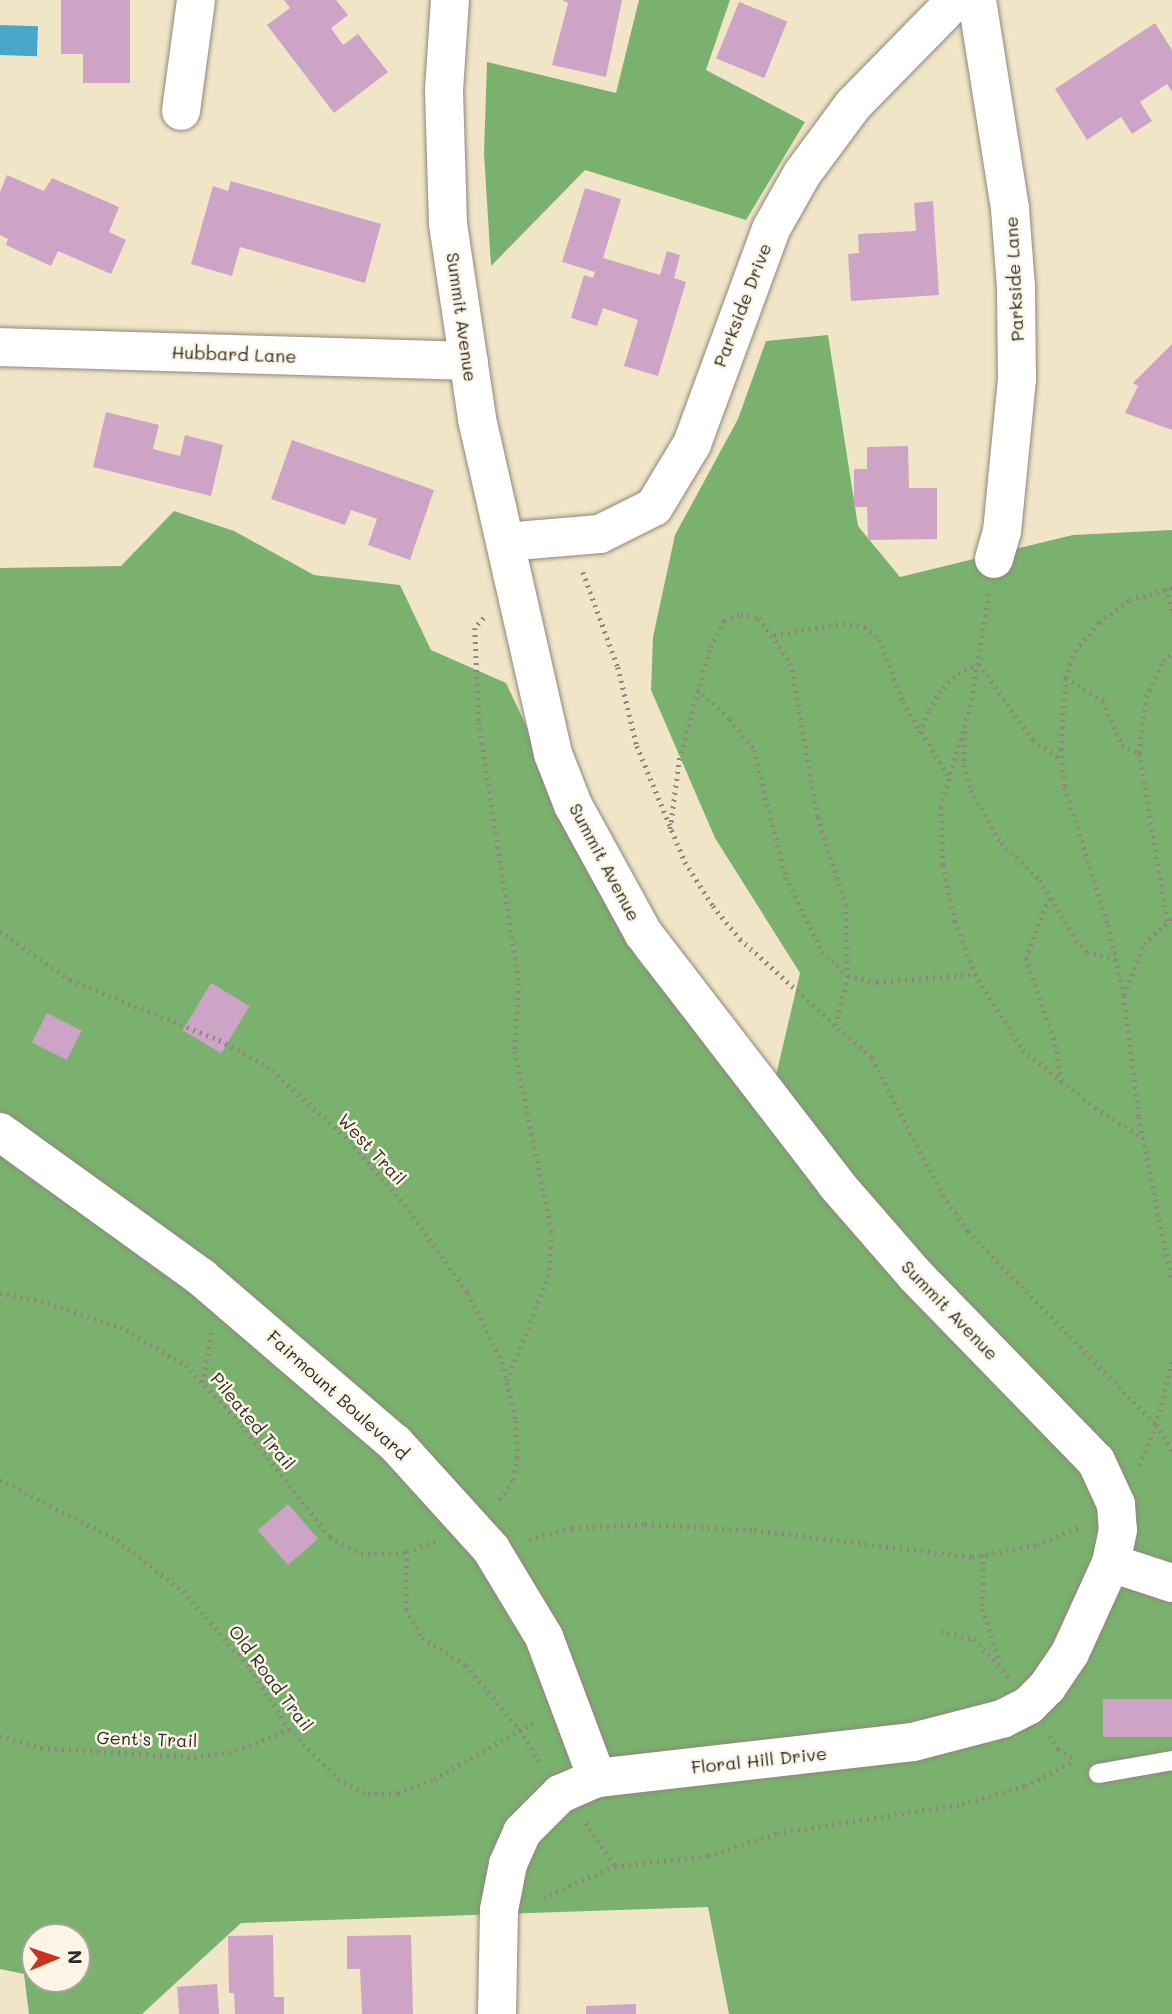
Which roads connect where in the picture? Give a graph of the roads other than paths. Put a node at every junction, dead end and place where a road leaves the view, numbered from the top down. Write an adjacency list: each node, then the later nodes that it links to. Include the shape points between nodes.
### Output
1 (196, 0): 5 (street)
2 (450, 0): 7 (street, Summit Avenue, via 444,90 447,198)
3 (956, 0): 8 (street, Parkside Drive, via 853,105 802,174 771,229 692,444 654,507 625,525 569,539)
4 (977, 0): 9 (street, Parkside Lane, via 1010,209 1016,287 1017,379 1002,531)
5 (181, 110)
6 (0, 347): 7 (street, Hubbard Lane)
7 (469, 360): 8 (street, Summit Avenue)
8 (505, 542): 11 (street, Summit Avenue, via 553,754 585,832 643,933 853,1204 915,1275 1096,1461 1116,1504 1118,1530)
9 (993, 559)
10 (0, 1132): 15 (street, Fairmount Boulevard, via 227,1299 396,1443 479,1536 544,1637)
11 (1111, 1563): 12 (street); 15 (street, Floral Hill Drive, via 1070,1653 1047,1686 1028,1706 1002,1719 913,1742)
12 (1172, 1583)
13 (1172, 1760): 14 (lane)
14 (1098, 1773)
15 (597, 1778): 16 (street, Floral Hill Drive, via 559,1794 522,1832 508,1864 499,1910)
16 (497, 2014)

